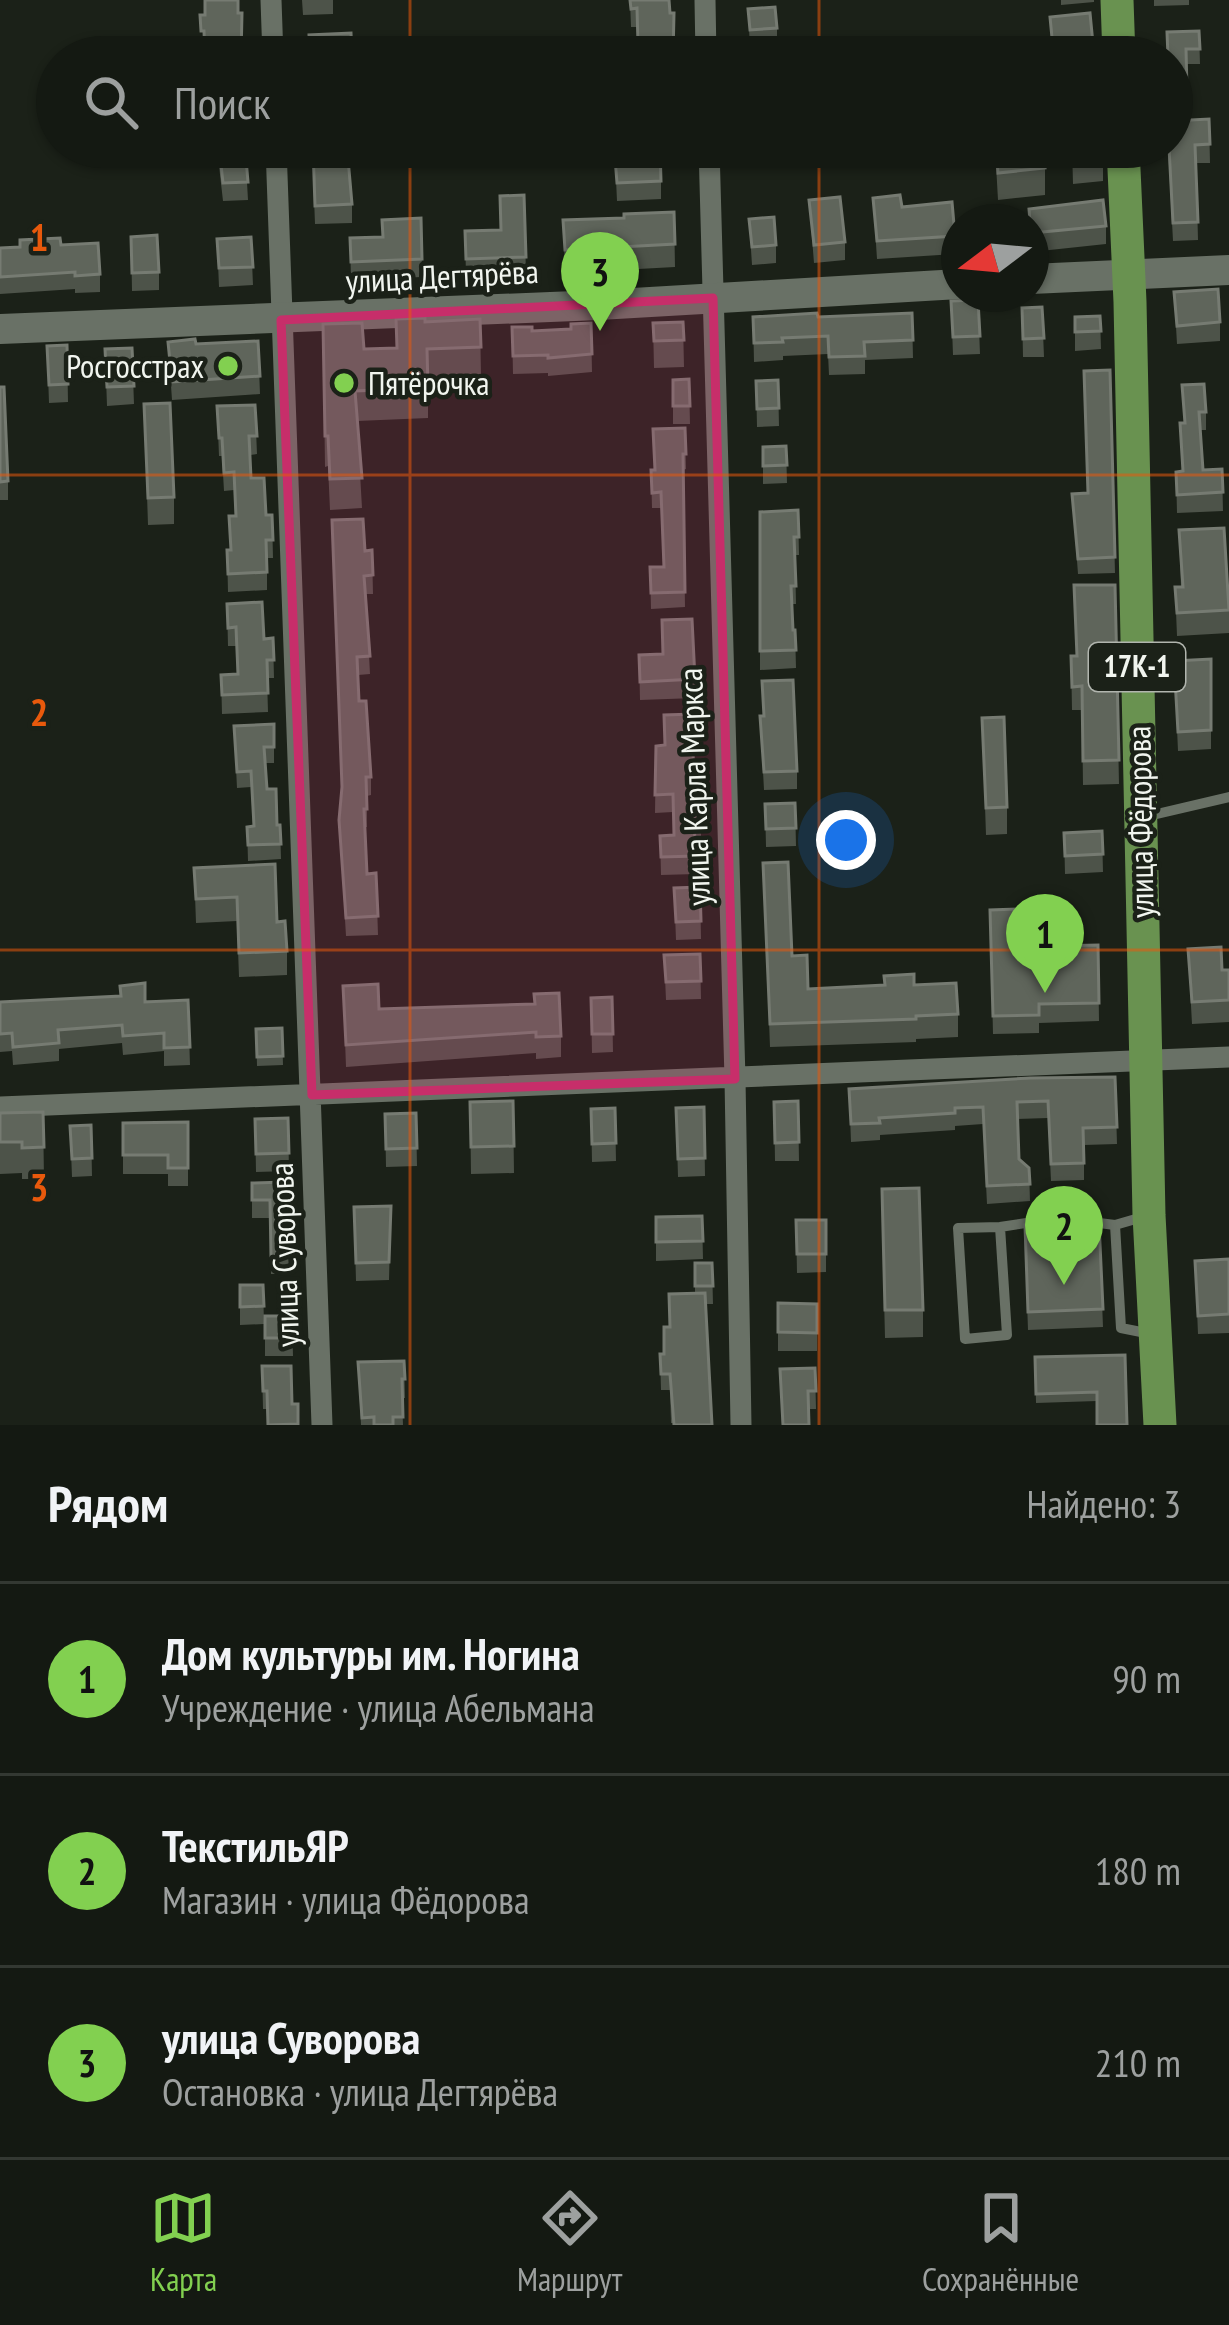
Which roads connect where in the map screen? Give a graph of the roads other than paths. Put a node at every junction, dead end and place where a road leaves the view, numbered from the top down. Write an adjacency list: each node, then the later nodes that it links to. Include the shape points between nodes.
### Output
1 (271, 0): 4 (street)
2 (705, 0): 5 (street)
3 (1117, 0): 6 (main road)
4 (272, 36)
5 (706, 36)
6 (1118, 36)
7 (277, 168): 15 (street, улица Суворова)
8 (710, 168): 14 (street, улица Карла Маркса)
9 (1125, 168): 11 (main road, улица Фёдорова / 17К-1)
10 (1229, 270): 11 (main road)
11 (1129, 273): 12 (main road); 18 (main road, улица Фёдорова / 17К-1)
12 (1049, 279)
13 (941, 285): 14 (main road, улица Дегтярёва)
14 (713, 298): 15 (main road, улица Дегтярёва); 21 (street, улица Карла Маркса)
15 (281, 320): 16 (main road, улица Дегтярёва); 22 (street, улица Суворова)
16 (0, 329)
17 (1229, 796): 18 (lane)
18 (1140, 818): 20 (main road, улица Фёдорова / 17К-1)
19 (1229, 1057): 20 (street)
20 (1146, 1060): 21 (street); 24 (main road, улица Фёдорова / 17К-1)
21 (735, 1079): 22 (street); 29 (street, улица Карла Маркса)
22 (312, 1095): 23 (street); 28 (street, улица Суворова)
23 (0, 1107)
24 (1149, 1215): 25 (lane); 27 (main road, улица Фёдорова / 17К-1)
25 (1115, 1225): 26 (lane, via 1059,1218); 27 (lane, via 1120,1328)
26 (1000, 1227): 26 (lane, via 958,1228 964,1339 1007,1335)
27 (1156, 1335): 30 (main road, улица Фёдорова / 17К-1)
28 (322, 1425)
29 (741, 1425)
30 (1160, 1425)

